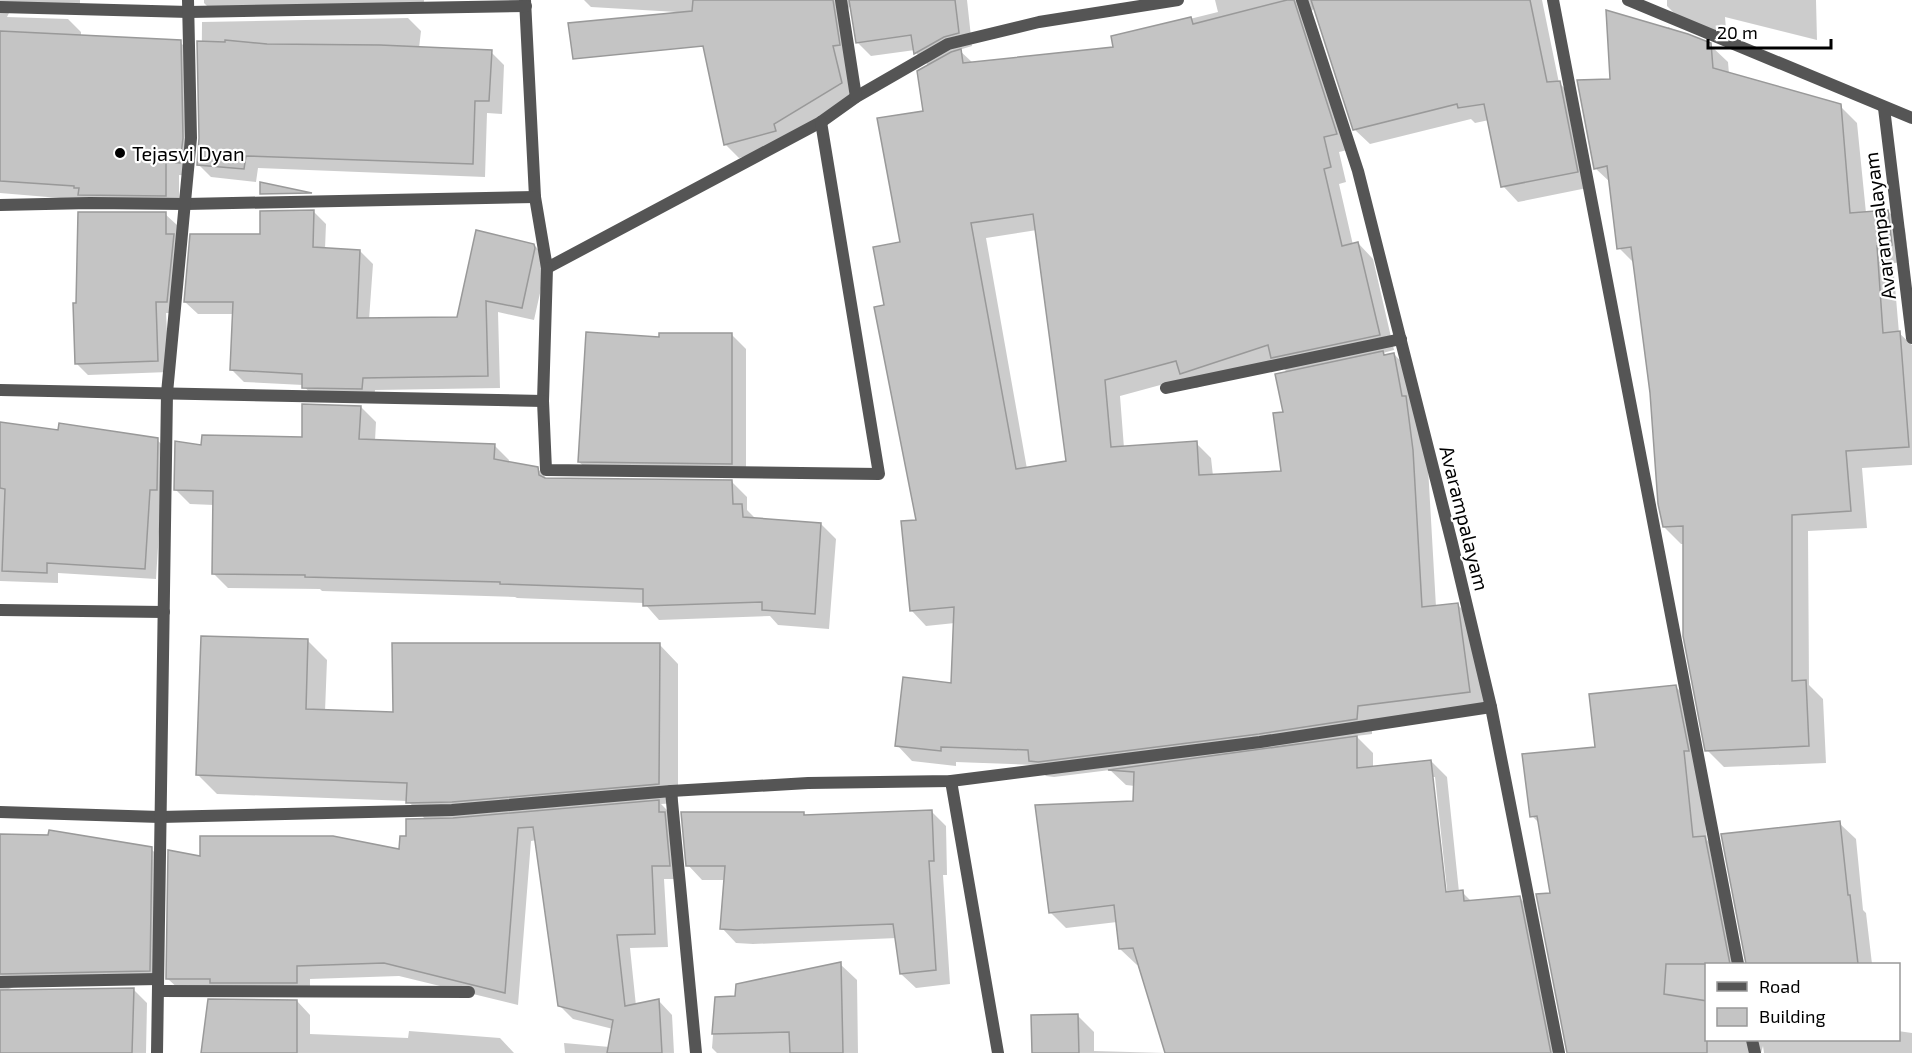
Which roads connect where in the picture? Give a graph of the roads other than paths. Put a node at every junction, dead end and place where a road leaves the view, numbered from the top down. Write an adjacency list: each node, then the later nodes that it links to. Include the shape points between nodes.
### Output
1 (841, 0): 9 (street)
2 (1178, 0): 9 (street, via 1039,22 948,44)
3 (1302, 0): 18 (street, Avarampalayam, via 1358,171)
4 (1553, 0): 30 (street)
5 (1628, 0): 10 (street)
6 (525, 3): 7 (street); 13 (street)
7 (189, 6): 8 (street); 14 (street, via 191,138)
8 (0, 7)
9 (856, 97): 12 (street)
10 (1884, 108): 11 (street); 17 (street, Avarampalayam)
11 (1912, 118)
12 (821, 122): 16 (street); 22 (street, via 879,474 546,470)
13 (535, 198): 14 (street); 16 (street)
14 (186, 204): 15 (street); 21 (street)
15 (0, 205)
16 (547, 268): 22 (street)
17 (1912, 338)
18 (1401, 339): 19 (street); 25 (street, Avarampalayam)
19 (1166, 388)
20 (0, 390): 21 (street)
21 (167, 393): 22 (street); 24 (street)
22 (543, 401)
23 (0, 610): 24 (street)
24 (164, 612): 29 (street)
25 (1491, 707): 26 (street, via 1260,742); 37 (street, Avarampalayam)
26 (951, 781): 27 (street, via 808,783); 36 (street)
27 (671, 792): 29 (street, via 452,810); 35 (street)
28 (0, 812): 29 (street)
29 (159, 817): 32 (street)
30 (1738, 963)
31 (0, 982): 32 (street)
32 (158, 985): 33 (street); 34 (street)
33 (469, 992)
34 (157, 1053)
35 (696, 1053)
36 (998, 1053)
37 (1559, 1053)

